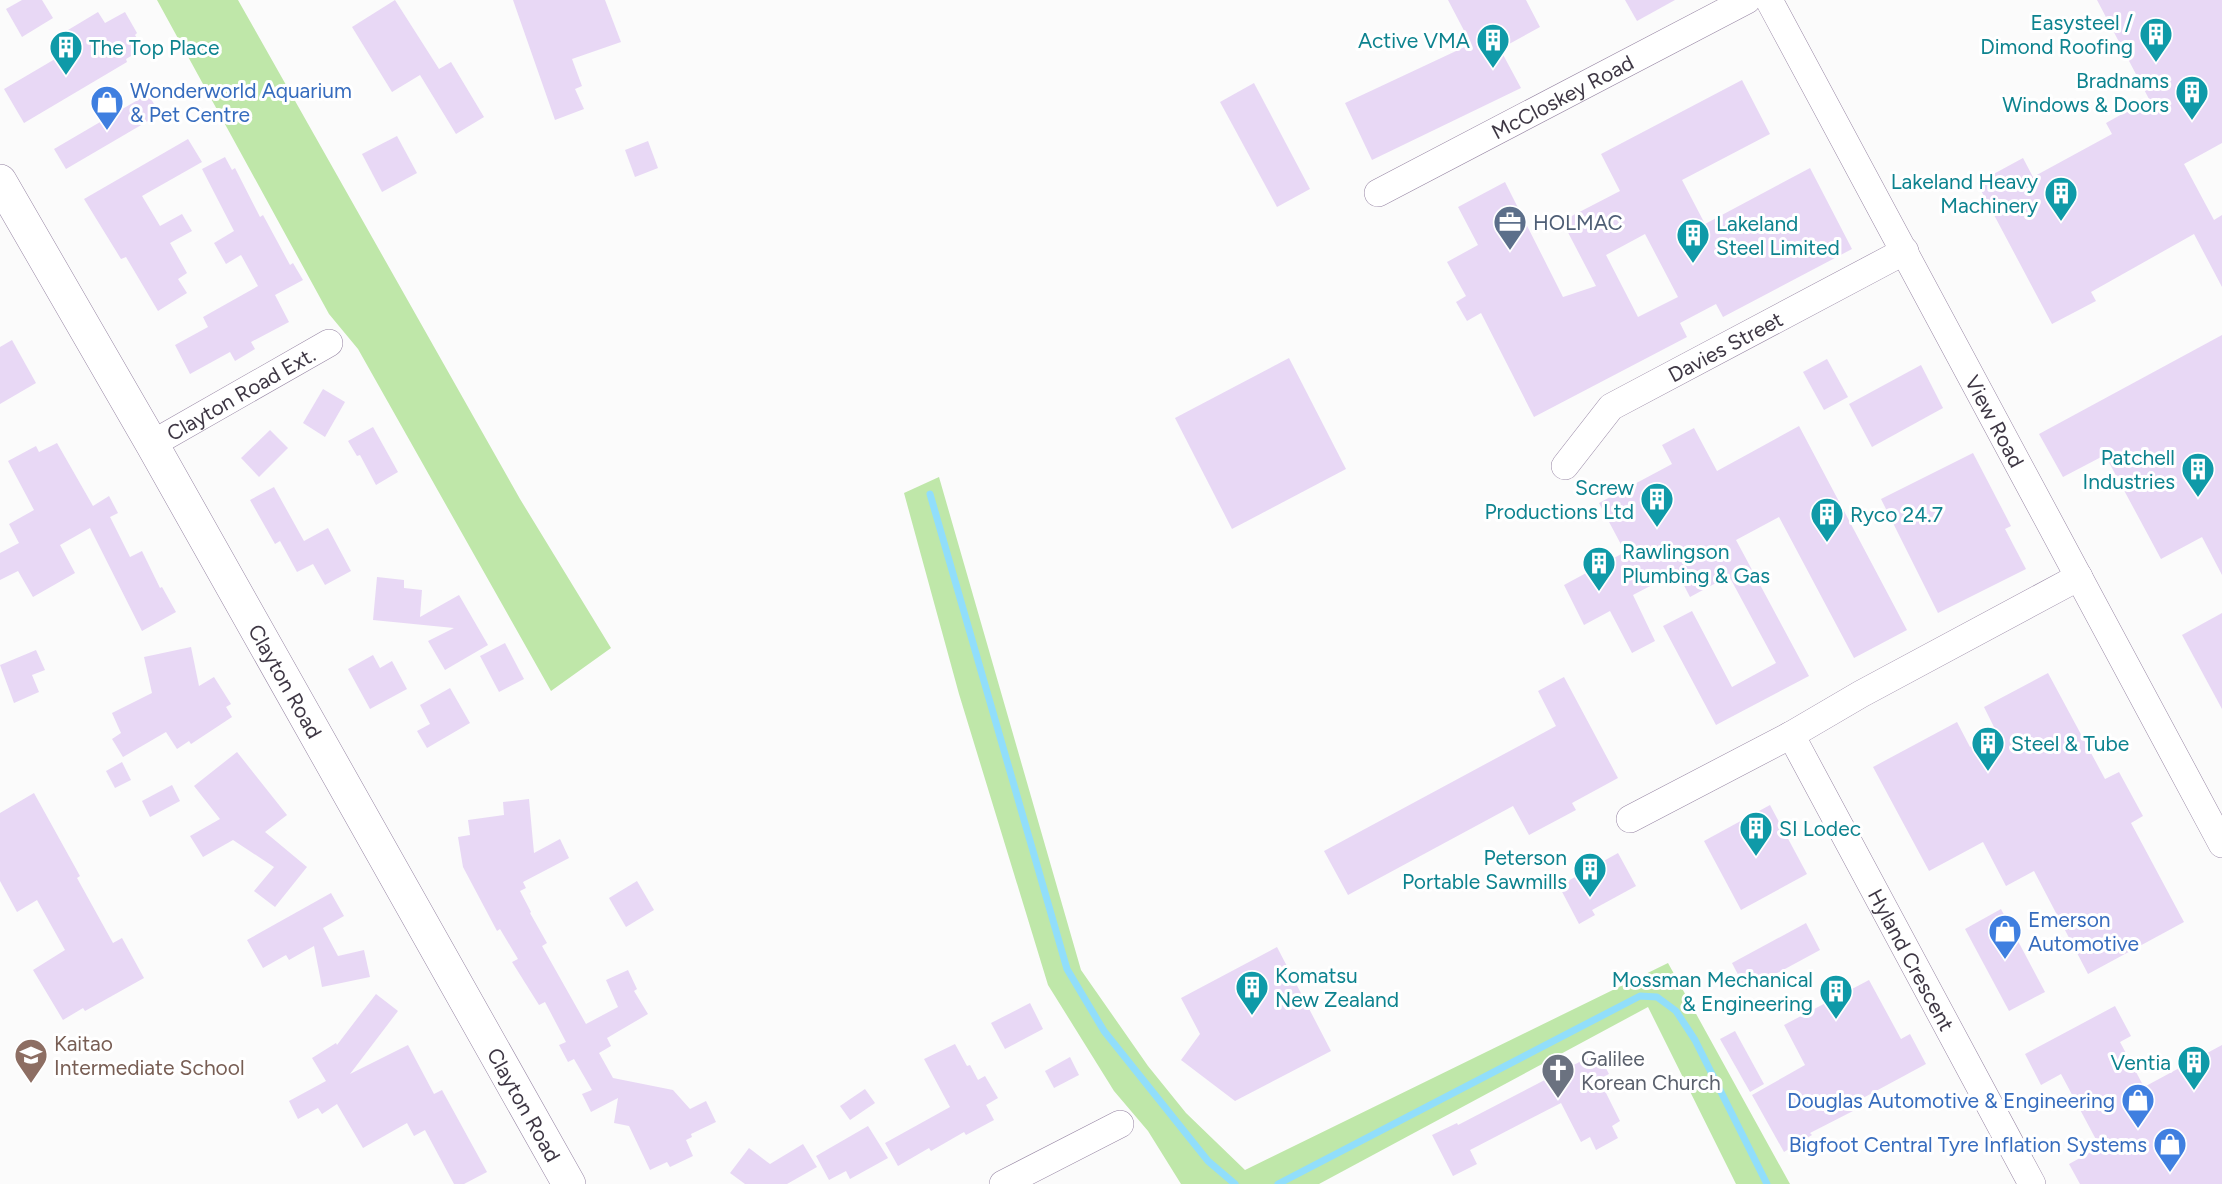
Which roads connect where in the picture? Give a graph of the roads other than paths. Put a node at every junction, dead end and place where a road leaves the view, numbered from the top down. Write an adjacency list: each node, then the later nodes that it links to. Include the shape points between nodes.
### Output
1 (1748, 0): 4 (street, McCloskey Road)
2 (1769, 0): 5 (street, View Road)
3 (0, 181): 7 (main road, Clayton Road)
4 (1378, 193)
5 (1905, 251): 8 (street, Davies Street, via 1611,407); 9 (street, View Road)
6 (329, 343): 7 (street, Clayton Road Ext.)
7 (152, 444): 14 (main road, Clayton Road)
8 (1565, 466)
9 (2079, 577): 10 (street); 12 (street, View Road)
10 (1791, 735): 11 (street); 16 (street, Hyland Crescent)
11 (1630, 819)
12 (2222, 844)
13 (1120, 1124): 15 (street)
14 (569, 1184)
15 (1003, 1184)
16 (2032, 1184)

